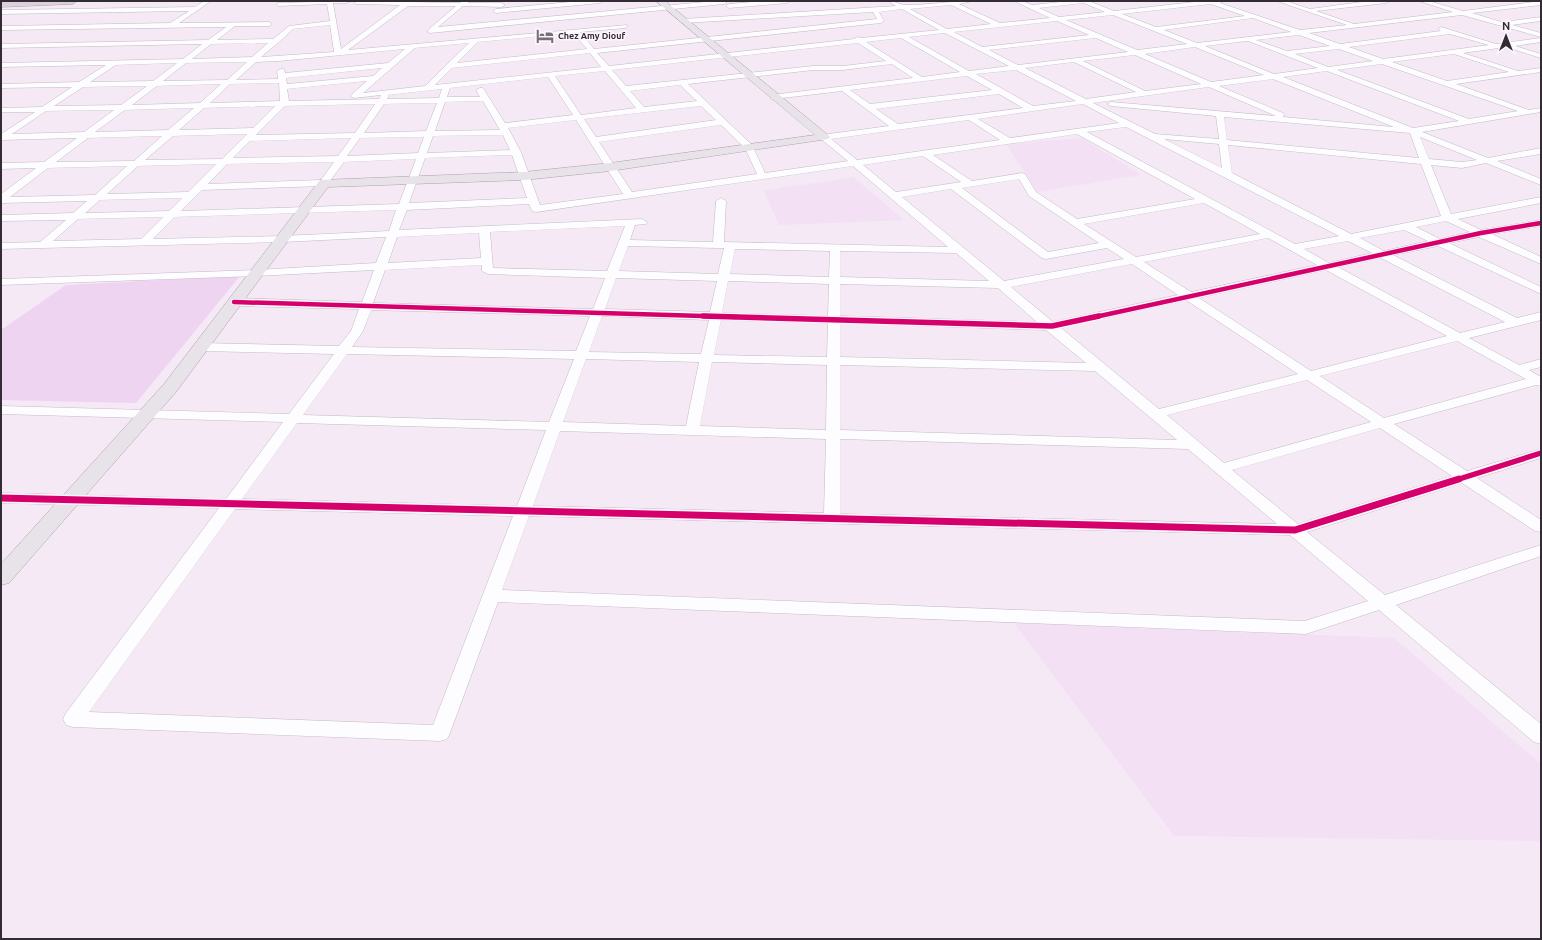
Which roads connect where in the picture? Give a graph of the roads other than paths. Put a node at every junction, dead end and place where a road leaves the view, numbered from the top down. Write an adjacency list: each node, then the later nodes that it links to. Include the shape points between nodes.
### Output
1 (73, 1): 22 (highway)
2 (82, 1): 41 (street)
3 (148, 1): 38 (street)
4 (208, 1): 37 (street)
5 (600, 1): 42 (street); 45 (street)
6 (660, 1): 34 (main road)
7 (778, 1): 8 (street); 25 (street)
8 (787, 1)
9 (891, 1): 35 (street)
10 (970, 1): 26 (street)
11 (1017, 1): 33 (street)
12 (1084, 1): 33 (street); 47 (street)
13 (1143, 1): 36 (street)
14 (1220, 1): 21 (street)
15 (1280, 1): 40 (street)
16 (1386, 1): 40 (street)
17 (1422, 1): 44 (street)
18 (330, 2): 29 (street); 30 (street); 50 (street)
19 (359, 2): 20 (street); 30 (street)
20 (409, 2): 23 (street); 96 (street)
21 (1209, 2): 36 (street); 49 (street)
22 (26, 3): 28 (highway); 43 (street)
23 (464, 3): 24 (street); 72 (street)
24 (502, 3): 42 (street)
25 (725, 3): 34 (street); 48 (street)
26 (951, 3): 35 (street); 60 (street)
27 (1541, 3): 44 (street)
28 (1, 4)
29 (279, 4)
30 (349, 4)
31 (852, 4): 32 (street)
32 (838, 5)
33 (1030, 7): 51 (street)
34 (667, 8): 45 (street); 54 (main road)
35 (904, 8): 39 (street); 69 (street)
36 (1160, 8): 47 (street)
37 (195, 9): 38 (street); 59 (street)
38 (132, 10): 41 (street); 61 (street)
39 (875, 10): 46 (street); 63 (street, via 882,21)
40 (1308, 10): 64 (street)
41 (62, 11): 43 (street); 66 (street)
42 (496, 11): 62 (street)
43 (1, 12)
44 (1462, 12): 52 (street); 58 (street)
45 (612, 13): 57 (street); 68 (street, via 628,28)
46 (815, 13): 48 (street); 63 (street)
47 (1114, 13): 51 (street); 67 (street)
48 (744, 17): 54 (street)
49 (1254, 17): 67 (street); 70 (street)
50 (335, 18): 92 (street, via 291,27); 96 (street)
51 (1058, 19): 60 (street); 75 (street)
52 (1408, 19): 64 (street); 71 (street)
53 (1541, 19): 58 (street)
54 (683, 21): 77 (main road)
55 (234, 24): 56 (street); 59 (street); 83 (street)
56 (268, 24)
57 (501, 24): 62 (street); 80 (street)
58 (1504, 24): 73 (street)
59 (171, 25): 61 (street); 84 (street)
60 (998, 25): 69 (street)
61 (104, 26): 66 (street); 86 (street)
62 (480, 26): 72 (street)
63 (836, 26): 77 (street); 82 (street)
64 (1356, 26): 70 (street)
65 (1, 28): 66 (street)
66 (32, 28): 85 (street)
67 (1154, 29): 87 (street)
68 (575, 31): 76 (street); 80 (street)
69 (946, 31): 74 (street); 91 (street)
70 (1299, 32): 78 (street); 89 (street)
71 (1450, 32): 88 (street); 89 (street)
72 (427, 34): 90 (street)
73 (1541, 35)
74 (902, 36): 82 (street); 115 (street)
75 (1097, 36): 91 (street); 95 (street)
76 (580, 37): 80 (street); 93 (street)
77 (705, 39): 93 (street, via 642,43); 98 (main road)
78 (1247, 39): 87 (street); 97 (street)
79 (475, 40): 80 (street); 90 (street); 109 (street)
80 (511, 40)
81 (1541, 40): 88 (street)
82 (859, 41): 98 (street); 105 (street)
83 (210, 42): 84 (street); 92 (street); 102 (street)
84 (144, 43): 86 (street); 104 (street)
85 (1, 45): 86 (street)
86 (73, 45): 107 (street)
87 (1196, 45): 95 (street); 119 (street)
88 (1502, 45): 94 (street); 99 (street)
89 (1339, 46): 97 (street); 103 (street)
90 (412, 47): 96 (street); 108 (street)
91 (981, 49): 110 (street)
92 (278, 50): 96 (street); 100 (street); 100 (street); 130 (street)
93 (592, 51): 109 (street); 111 (street)
94 (1453, 52): 103 (street); 116 (street)
95 (1136, 53): 101 (street); 131 (street)
96 (338, 54)
97 (1286, 54): 112 (street)
98 (724, 55): 111 (street); 118 (main road)
99 (1541, 56)
100 (255, 60): 102 (street); 124 (street)
101 (1075, 60): 110 (street); 142 (street)
102 (185, 61): 104 (street); 125 (street)
103 (1382, 61): 112 (street); 128 (street)
104 (115, 62): 107 (street); 129 (street)
105 (893, 62): 118 (street, via 843,68 810,66); 123 (street)
106 (1, 64): 107 (street)
107 (41, 64): 114 (street)
108 (391, 65): 120 (street); 130 (street)
109 (449, 66): 134 (street)
110 (1017, 67): 115 (street); 148 (street)
111 (607, 68): 117 (street); 135 (street)
112 (1327, 69): 119 (street); 166 (street)
113 (1541, 70): 116 (street)
114 (28, 71)
115 (968, 73): 123 (street); 138 (street)
116 (1518, 73): 121 (street); 128 (street)
117 (550, 74): 126 (street); 162 (street)
118 (748, 75): 127 (street); 143 (main road)
119 (1273, 76): 131 (street); 171 (street)
120 (375, 78): 130 (street); 141 (street)
121 (1534, 78)
122 (15, 79): 132 (street)
123 (920, 79): 136 (street)
124 (230, 82): 125 (street); 130 (street); 151 (street)
125 (155, 83): 129 (street); 153 (street)
126 (476, 83): 133 (street); 144 (street)
127 (682, 83): 135 (street); 147 (street)
128 (1446, 83): 159 (street)
129 (81, 84): 132 (street); 154 (street)
130 (283, 84): 139 (street); 150 (street, via 285,102)
131 (1210, 85): 142 (street); 164 (street)
132 (2, 86)
133 (447, 86): 134 (street); 145 (street)
134 (427, 88): 140 (street)
135 (624, 89): 157 (street)
136 (844, 89): 143 (street); 152 (street)
137 (345, 91): 141 (street)
138 (1000, 91): 152 (street); 155 (street)
139 (314, 92)
140 (388, 92): 141 (street); 146 (street)
141 (357, 93): 149 (street)
142 (1145, 94): 148 (street)
143 (774, 98): 179 (main road)
144 (486, 99): 145 (street); 169 (street)
145 (441, 101): 146 (street); 174 (street)
146 (381, 102): 149 (street); 176 (street)
147 (703, 102): 157 (street); 165 (street)
148 (1084, 102): 155 (street); 160 (street); 167 (street)
149 (346, 103): 150 (street)
150 (282, 104): 151 (street); 173 (street)
151 (202, 106): 153 (street); 172 (street)
152 (869, 107): 168 (street)
153 (123, 108): 154 (street); 175 (street)
154 (43, 109): 156 (street); 178 (street)
155 (1032, 109): 163 (street)
156 (1, 110)
157 (642, 110): 162 (street)
158 (1541, 110): 159 (street)
159 (1529, 112): 161 (street); 166 (street)
160 (1220, 114): 164 (street); 182 (street)
161 (1541, 116)
162 (578, 117): 169 (street); 180 (street)
163 (970, 117): 168 (street); 181 (street)
164 (1292, 120): 171 (street)
165 (723, 122): 180 (street); 183 (street)
166 (1470, 122): 171 (street)
167 (1127, 124): 170 (street); 177 (street)
168 (896, 127): 179 (street)
169 (504, 129): 174 (street); 185 (street)
170 (1078, 131): 181 (street); 212 (street)
171 (1413, 131): 189 (street); 191 (street)
172 (171, 133): 173 (street); 175 (street); 192 (street)
173 (252, 134): 176 (street); 190 (street)
174 (429, 134): 176 (street); 187 (street)
175 (87, 135): 178 (street); 194 (street)
176 (358, 135): 188 (street)
177 (1151, 136): 182 (street); 197 (street)
178 (1, 137)
179 (824, 137): 183 (main road); 193 (street)
180 (593, 140): 196 (street)
181 (1008, 141): 186 (street)
182 (1224, 142): 191 (street); 197 (street)
183 (749, 147): 196 (main road); 199 (street)
184 (1541, 151): 189 (street)
185 (516, 152): 187 (street); 198 (street)
186 (925, 153): 193 (street); 203 (street)
187 (421, 156): 188 (street); 200 (street)
188 (341, 159): 190 (street); 202 (street)
189 (1486, 160): 191 (street, via 1462,164); 201 (street)
190 (225, 161): 192 (street); 205 (street)
191 (1424, 161): 221 (street)
192 (137, 163): 194 (street); 209 (street)
193 (856, 163): 199 (street); 208 (street)
194 (46, 165): 195 (street); 210 (street)
195 (1, 166)
196 (610, 166): 198 (main road); 207 (street)
197 (1227, 175): 231 (street)
198 (524, 176): 200 (main road); 215 (street)
199 (762, 176): 207 (street)
200 (412, 180): 202 (main road); 216 (street)
201 (1541, 182)
202 (324, 183): 205 (street); 217 (main road)
203 (970, 184): 204 (street); 222 (street, via 1022,176 1032,194)
204 (953, 186): 208 (street); 236 (street, via 1046,256)
205 (199, 187): 206 (street)
206 (191, 195): 209 (street); 218 (street)
207 (629, 195): 211 (street)
208 (895, 195): 242 (street)
209 (98, 197): 210 (street); 219 (street)
210 (1, 200)
211 (597, 200): 215 (street); 224 (street)
212 (1205, 200): 222 (street); 230 (street)
213 (1541, 200): 221 (street)
214 (722, 201): 238 (street)
215 (535, 205): 216 (street); 226 (street)
216 (402, 206): 217 (street); 229 (street)
217 (303, 211): 218 (street); 232 (main road)
218 (172, 214): 219 (street); 234 (street)
219 (76, 216): 220 (street); 237 (street)
220 (1, 218)
221 (1447, 218): 225 (street); 228 (street)
222 (1075, 222): 236 (street)
223 (1541, 223): 228 (street)
224 (598, 224): 226 (street); 235 (street, via 636,222)
225 (1405, 226): 231 (street); 233 (street)
226 (543, 227): 227 (street)
227 (484, 229): 229 (street); 244 (street)
228 (1481, 233): 233 (street); 246 (street)
229 (392, 234): 232 (street); 248 (street)
230 (1270, 235): 241 (street); 245 (street)
231 (1349, 237): 241 (street); 243 (street)
232 (282, 239): 234 (street); 249 (main road)
233 (1439, 242): 243 (street); 255 (street)
234 (143, 243): 237 (street)
235 (623, 243): 238 (street); 250 (street)
236 (1109, 244): 245 (street)
237 (43, 245): 239 (street)
238 (724, 245): 240 (street); 251 (street)
239 (1, 246)
240 (835, 247): 242 (street); 252 (street)
241 (1294, 248): 247 (street)
242 (960, 250): 254 (street)
243 (1383, 254): 247 (street); 263 (street)
244 (487, 261): 248 (street); 250 (street, via 488,271)
245 (1134, 261): 254 (street); 256 (street)
246 (1541, 261)
247 (1328, 266): 256 (street); 265 (street)
248 (380, 267): 249 (street); 258 (street)
249 (256, 273): 253 (street); 257 (main road)
250 (611, 275): 251 (street); 259 (street)
251 (724, 278): 252 (street); 260 (street)
252 (834, 281): 254 (street); 262 (street)
253 (1, 282)
254 (1003, 286): 264 (street)
255 (1541, 291)
256 (1189, 296): 264 (street); 274 (street)
257 (234, 302): 258 (street); 266 (main road)
258 (366, 306): 259 (street); 267 (street, via 356,331)
259 (597, 313): 260 (street); 268 (street)
260 (716, 316): 262 (street); 269 (street)
261 (1541, 316): 263 (street)
262 (834, 320): 264 (street); 270 (street)
263 (1516, 323): 265 (street)
264 (1052, 326): 272 (street)
265 (1458, 337): 273 (street); 274 (street)
266 (201, 347): 267 (street); 277 (main road, via 170,388)
267 (342, 350): 268 (street); 279 (street)
268 (581, 356): 269 (street); 281 (street)
269 (707, 358): 270 (street); 282 (street)
270 (834, 361): 272 (street); 283 (street)
271 (1541, 363): 273 (street)
272 (1101, 367): 278 (street)
273 (1518, 369): 275 (street)
274 (1309, 375): 278 (street); 280 (street)
275 (1539, 381): 280 (street)
276 (1, 410): 277 (street)
277 (146, 414): 279 (street); 289 (main road)
278 (1156, 414): 284 (street)
279 (293, 419): 281 (street); 290 (street)
280 (1382, 424): 286 (street); 287 (street)
281 (555, 426): 282 (street); 291 (street)
282 (692, 430): 283 (street)
283 (833, 434): 284 (street); 292 (street)
284 (1193, 445): 286 (street)
285 (1541, 452): 287 (street)
286 (1221, 468): 294 (street)
287 (1464, 477): 293 (street); 294 (street)
288 (1, 498): 289 (street)
289 (70, 500): 290 (street); 296 (main road)
290 (230, 504): 291 (street); 297 (street, via 73,719 440,733)
291 (523, 511): 292 (street); 297 (street)
292 (832, 519): 294 (street)
293 (1541, 528)
294 (1295, 530): 298 (street)
295 (1541, 550): 298 (street)
296 (1, 578)
297 (492, 596): 298 (street, via 1306,628)
298 (1382, 602): 299 (street)
299 (1538, 729)

